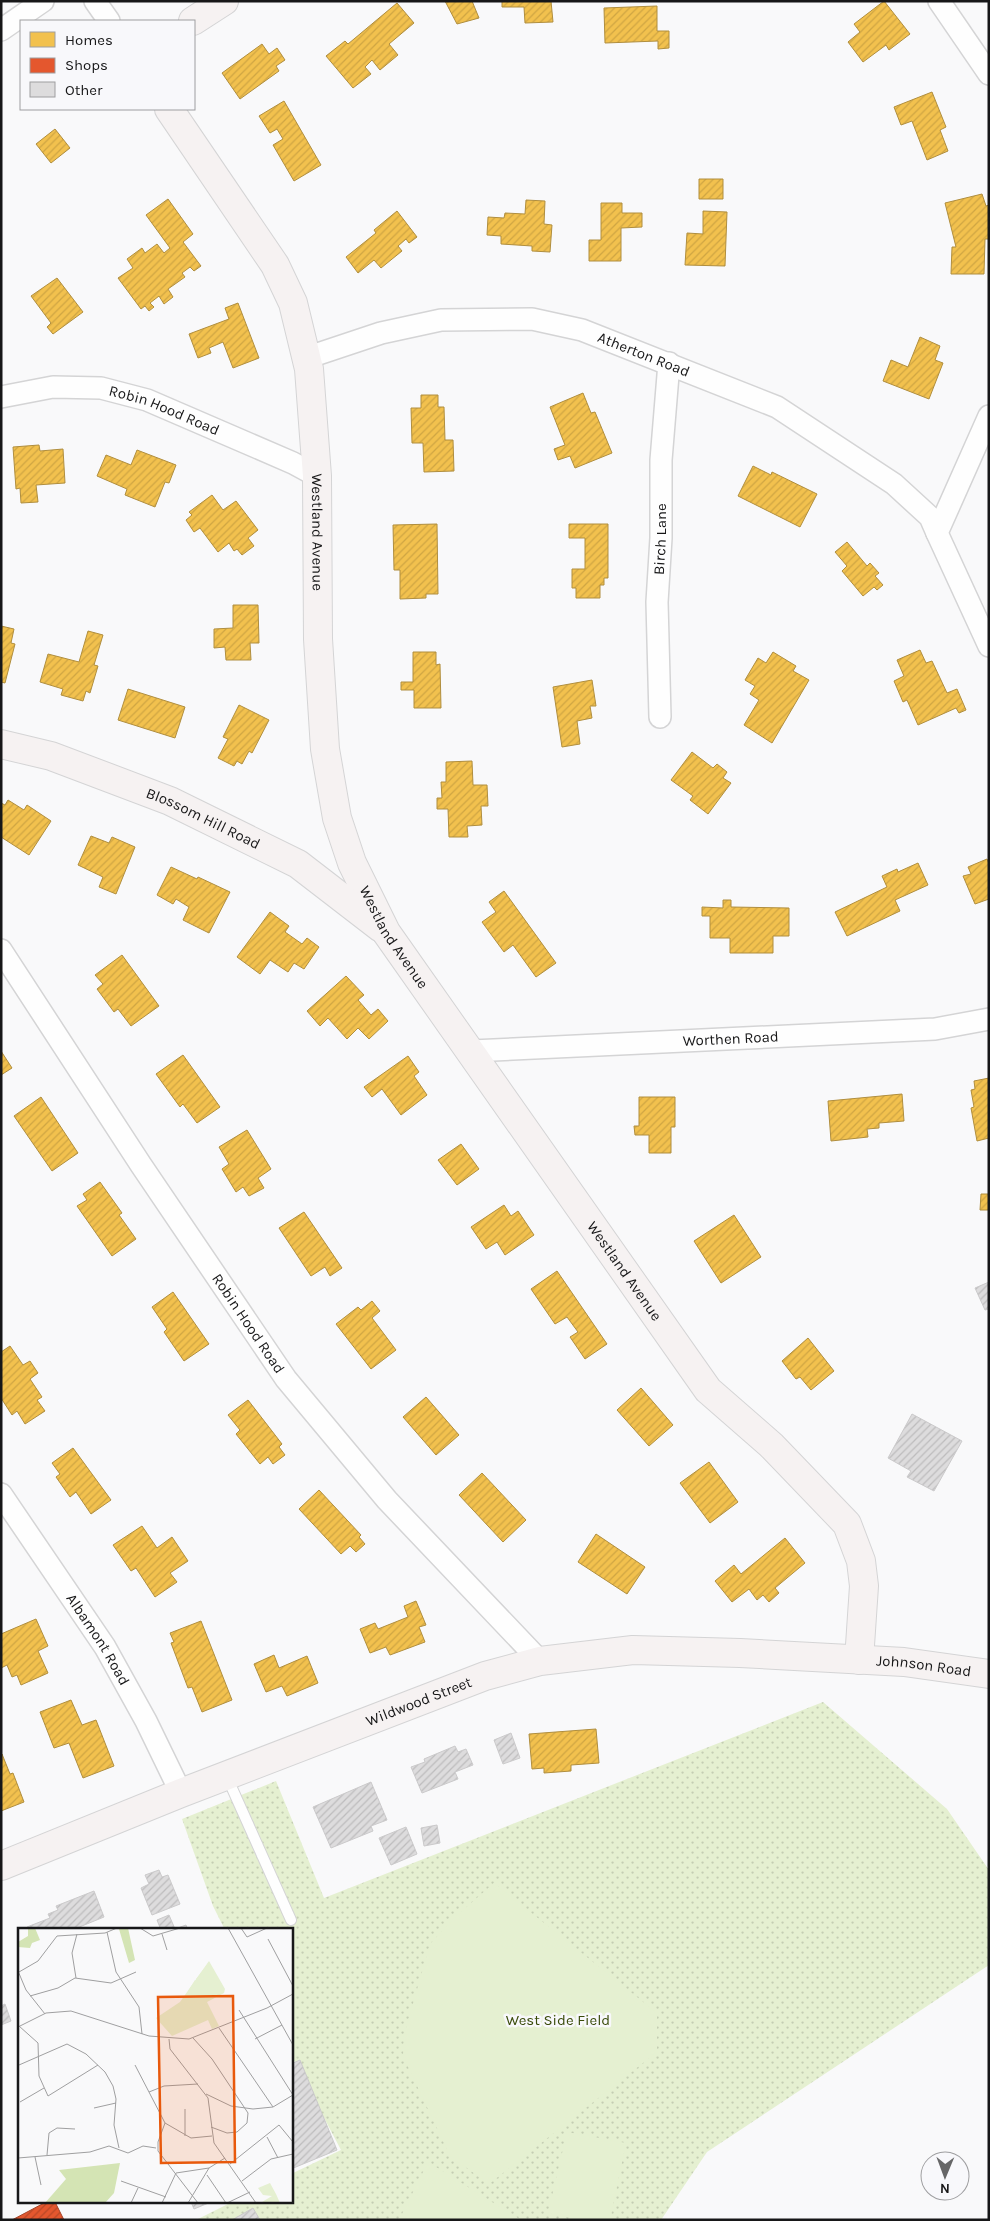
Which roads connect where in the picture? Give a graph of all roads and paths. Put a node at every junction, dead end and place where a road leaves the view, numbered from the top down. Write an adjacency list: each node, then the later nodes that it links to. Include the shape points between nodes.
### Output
1 (43, 1): 7 (street)
2 (95, 1): 5 (street)
3 (224, 1): 6 (street)
4 (939, 1): 8 (street)
5 (107, 20)
6 (195, 20)
7 (1, 30)
8 (989, 74)
9 (170, 110): 10 (street, Westland Avenue, via 275,265 293,303)
10 (306, 358): 11 (street, Atherton Road, via 381,333 441,320 532,319 582,330); 14 (street, Westland Avenue)
11 (669, 364): 15 (street, Atherton Road, via 777,407 894,484 930,517); 17 (street, Birch Lane, via 657,602)
12 (1, 397): 14 (street, Robin Hood Road, via 52,387 101,388 146,400 218,429)
13 (989, 416): 15 (street)
14 (317, 476): 19 (street, Westland Avenue, via 318,639 325,749 337,818 352,862)
15 (937, 532): 16 (street, Atherton Road)
16 (989, 646)
17 (660, 717)
18 (1, 744): 19 (street, Blossom Hill Road, via 51,756 170,801 298,864)
19 (386, 932): 22 (street, Westland Avenue)
20 (1, 950): 25 (street, Robin Hood Road, via 286,1379 386,1500)
21 (989, 1019): 22 (street, Worthen Road, via 935,1029)
22 (472, 1051): 24 (street, Westland Avenue, via 708,1390 770,1445 847,1524 861,1561 863,1618)
23 (1, 1494): 28 (street, Albamont Road, via 106,1648)
24 (859, 1660): 25 (street, Wildwood Street, via 633,1650); 26 (street, Johnson Road, via 904,1662)
25 (540, 1661): 27 (street, Wildwood Street, via 485,1676)
26 (989, 1674)
27 (227, 1776): 28 (street, Wildwood Street); 30 (lane)
28 (182, 1793): 29 (street, Wildwood Street)
29 (1, 1866)
30 (291, 1920)

